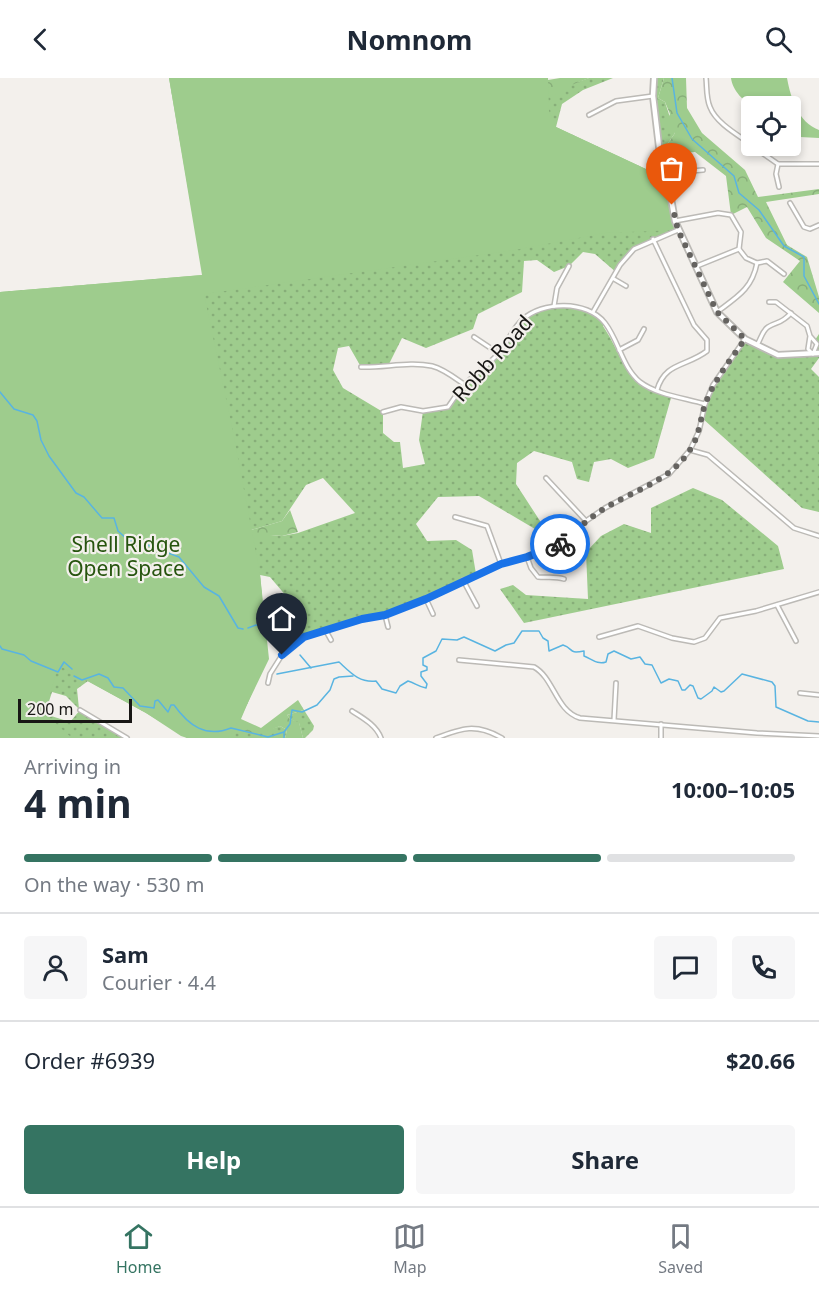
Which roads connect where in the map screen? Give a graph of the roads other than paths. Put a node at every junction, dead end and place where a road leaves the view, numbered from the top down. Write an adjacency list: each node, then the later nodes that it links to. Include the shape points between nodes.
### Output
1 (654, 78): 3 (street)
2 (706, 78): 5 (street, via 712,111)
3 (653, 96): 4 (street, via 616,101); 10 (street, via 660,155)
4 (589, 115)
5 (741, 137)
6 (767, 156): 7 (street)
7 (778, 164): 8 (street); 11 (street)
8 (819, 164)
9 (703, 170): 10 (street)
10 (667, 173): 13 (street)
11 (778, 187)
12 (790, 203): 14 (street, via 804,227)
13 (675, 221): 15 (street); 17 (street, via 718,213 731,215 741,232)
14 (819, 226)
15 (678, 230): 16 (street); 20 (street)
16 (653, 239): 22 (street, via 634,249); 39 (street, via 694,325 707,340 707,351 668,370)
17 (739, 249): 18 (street); 20 (street)
18 (757, 263): 21 (street, via 766,261); 27 (street, via 745,291)
19 (569, 266): 25 (street, via 557,288)
20 (695, 267): 27 (street)
21 (784, 274)
22 (614, 279): 23 (street); 26 (street)
23 (626, 286)
24 (769, 302): 28 (street, via 776,302)
25 (554, 306): 26 (street, Robb Road); 35 (street, Robb Road, via 534,311 521,321)
26 (593, 312): 34 (street, via 605,323)
27 (717, 312): 32 (street)
28 (791, 313): 30 (street, via 807,326); 33 (street, via 784,321 768,327)
29 (644, 329): 34 (street, via 638,340)
30 (810, 336): 36 (street, via 817,344); 36 (street, via 808,350)
31 (474, 337): 35 (street)
32 (745, 339): 33 (street); 40 (street, via 713,385)
33 (757, 345): 36 (street, via 778,355)
34 (619, 350): 39 (street, via 633,375)
35 (498, 353): 38 (street, Robb Road)
36 (816, 354)
37 (361, 367): 38 (street, via 433,366)
38 (465, 385): 41 (street, Robb Road, via 448,407 423,411 402,407)
39 (657, 390): 40 (street)
40 (705, 404): 42 (street)
41 (383, 412)
42 (690, 450): 45 (street, via 669,474); 46 (street, via 708,455 794,528)
43 (546, 478): 45 (street)
44 (455, 518): 48 (street, via 487,526)
45 (586, 521): 47 (street, via 560,544)
46 (819, 536)
47 (527, 557): 48 (street); 49 (street, via 538,576)
48 (501, 564): 50 (street)
49 (564, 579)
50 (463, 580): 52 (street); 54 (street)
51 (819, 592): 53 (street)
52 (426, 599): 55 (street); 56 (street)
53 (777, 605): 59 (street, via 720,618 705,638 694,642 638,626); 61 (street)
54 (477, 606)
55 (433, 614)
56 (385, 615): 57 (street); 58 (street)
57 (388, 627)
58 (326, 631): 60 (street); 63 (street, via 304,637 282,655)
59 (599, 637)
60 (331, 640)
61 (796, 641)
62 (459, 660): 69 (street, via 534,667 571,714)
63 (268, 683)
64 (616, 683): 69 (street)
65 (800, 693): 66 (street)
66 (819, 696)
67 (80, 710): 73 (street)
68 (352, 711): 74 (street, via 367,720)
69 (614, 720): 70 (street)
70 (662, 724): 71 (street); 77 (street)
71 (757, 733): 72 (street); 78 (street)
72 (819, 736)
73 (127, 738)
74 (381, 738)
75 (436, 738): 76 (street, via 460,729 477,728)
76 (502, 738)
77 (661, 738)
78 (757, 738)

